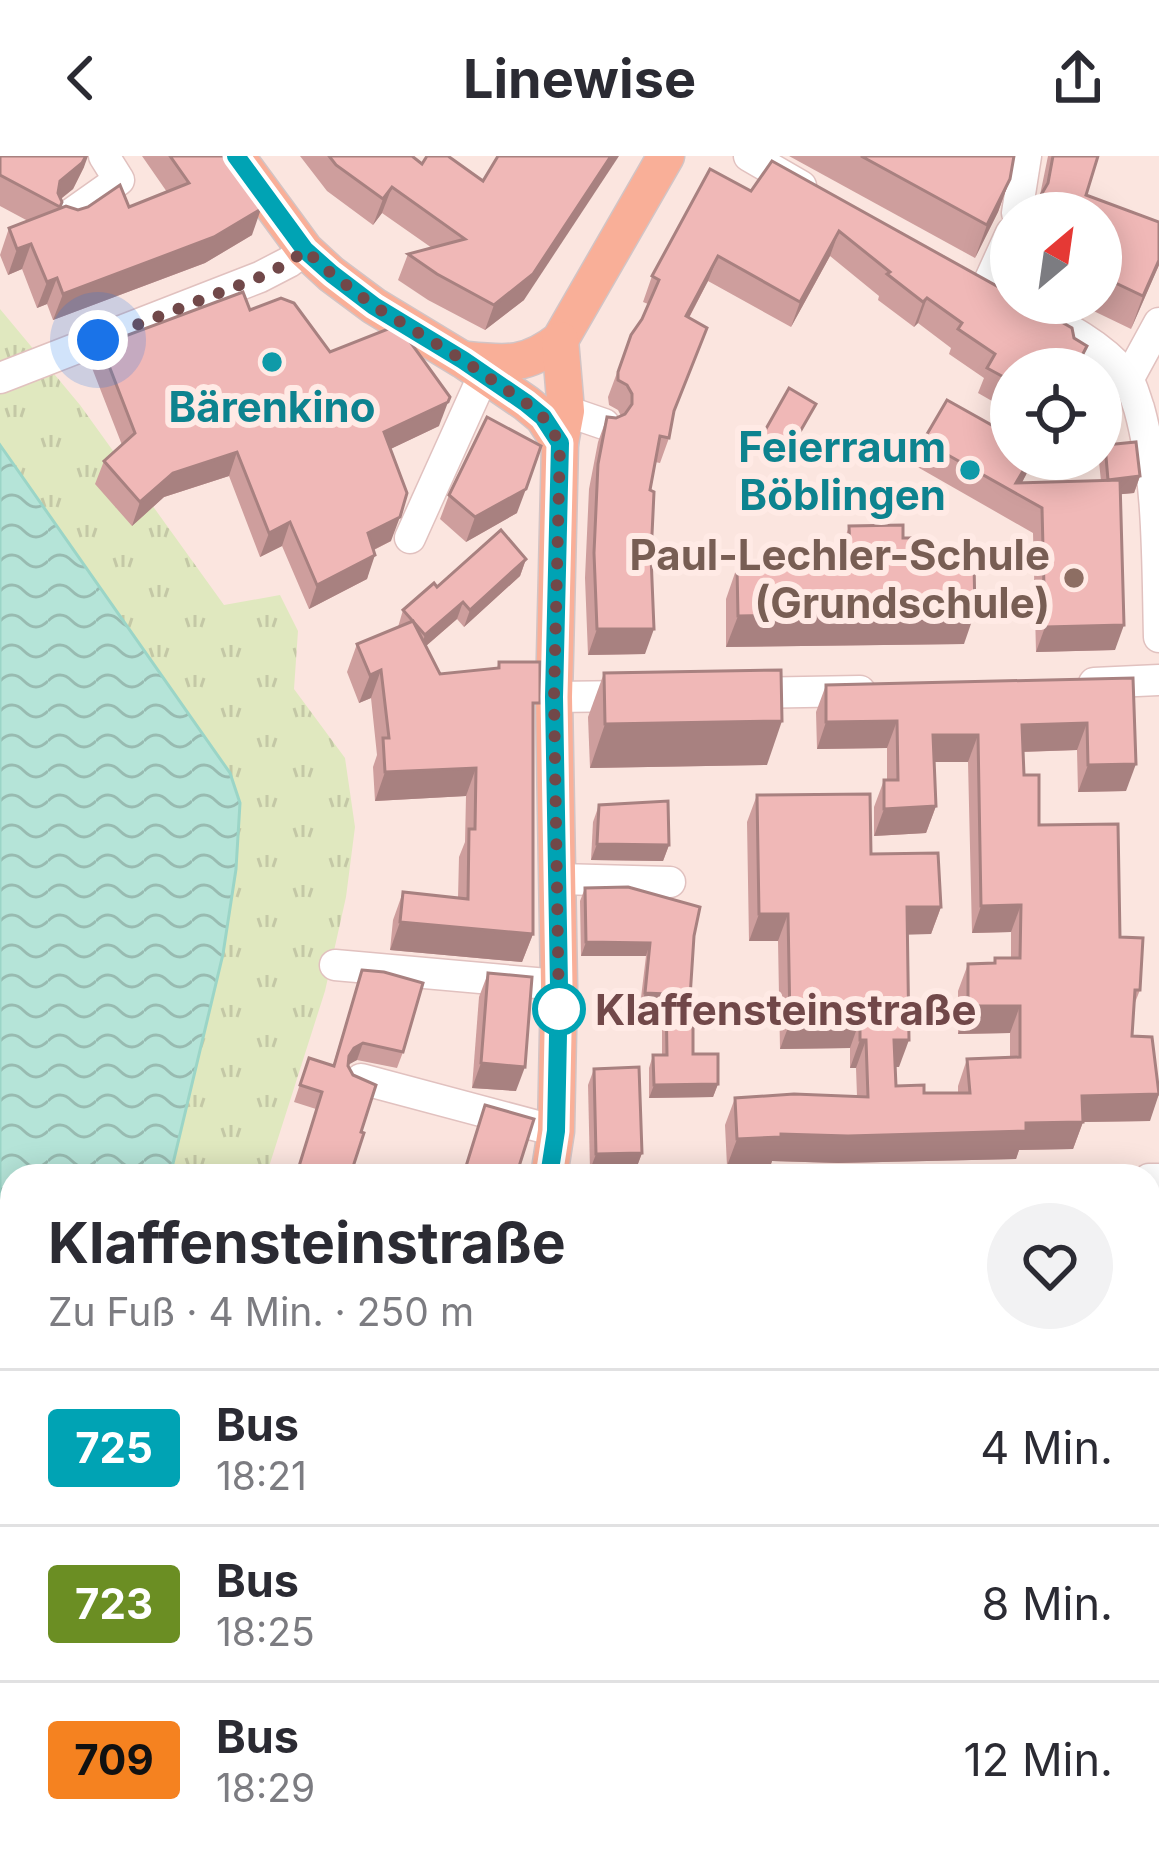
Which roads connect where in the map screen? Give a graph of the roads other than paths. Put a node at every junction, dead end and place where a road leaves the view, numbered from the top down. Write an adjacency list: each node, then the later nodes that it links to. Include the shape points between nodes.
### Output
1 (104, 156): 8 (street, via 118,180)
2 (236, 156): 9 (main road)
3 (666, 156): 12 (main road)
4 (749, 156): 7 (street)
5 (1026, 156): 6 (street)
6 (1020, 192)
7 (834, 205)
8 (68, 216)
9 (305, 250): 13 (main road, via 374,306); 14 (street, via 260,277)
10 (1159, 323): 15 (street)
11 (1053, 324): 15 (street)
12 (560, 340): 13 (main road, via 527,361); 17 (main road)
13 (474, 367): 17 (main road); 18 (street)
14 (0, 378)
15 (1129, 378): 19 (street, via 1154,470)
16 (604, 424): 17 (street)
17 (563, 427): 25 (main road)
18 (410, 538)
19 (1159, 637)
20 (1159, 680): 21 (street)
21 (1075, 684)
22 (897, 690): 23 (street)
23 (708, 694)
24 (664, 695): 25 (street)
25 (554, 697): 26 (main road)
26 (559, 879): 27 (street); 29 (main road)
27 (670, 882)
28 (335, 965): 29 (street)
29 (559, 986): 31 (main road)
30 (361, 1079): 31 (street)
31 (556, 1131): 32 (main road)
32 (551, 1164)

